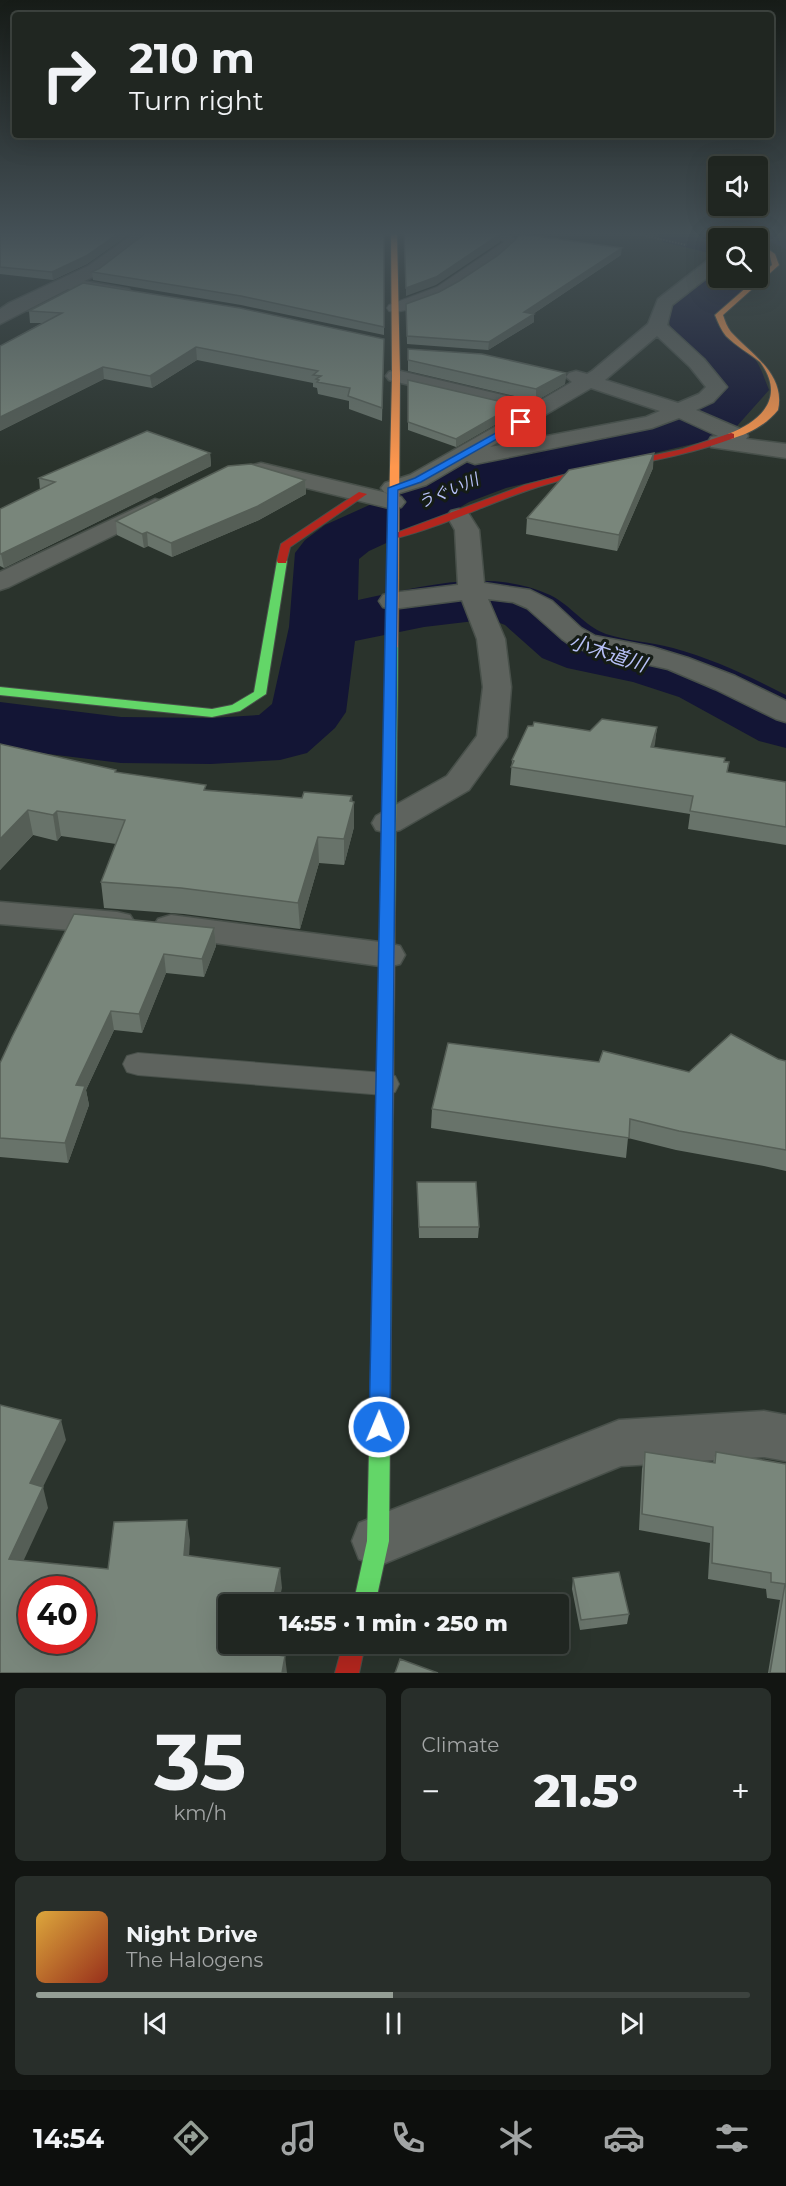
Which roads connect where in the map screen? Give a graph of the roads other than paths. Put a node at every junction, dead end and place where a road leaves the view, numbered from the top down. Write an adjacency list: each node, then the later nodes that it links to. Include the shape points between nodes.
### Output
1 (394, 311): 6 (street)
2 (662, 311): 4 (street)
3 (722, 311): 13 (street, via 719,315 725,329 781,376 784,392 768,419)
4 (657, 326): 10 (street); 12 (street, via 717,387 706,398)
5 (372, 341): 6 (street)
6 (396, 348): 7 (street); 9 (street)
7 (417, 352)
8 (558, 373): 10 (street)
9 (396, 376): 11 (street); 18 (street)
10 (591, 381): 11 (street); 12 (street)
11 (541, 410): 15 (street)
12 (679, 410): 13 (street); 15 (street, via 652,422 488,456)
13 (728, 439): 14 (street); 20 (street, via 546,481)
14 (786, 451)
15 (459, 458): 18 (street)
16 (242, 469): 17 (street, via 252,468)
17 (362, 494): 18 (street); 25 (street, via 285,546 260,694 236,708 212,713)
18 (393, 495): 21 (street)
19 (170, 498): 22 (street)
20 (459, 516): 21 (street, via 418,532); 23 (street, via 467,530)
21 (393, 535): 24 (street)
22 (0, 582)
23 (472, 592): 24 (street); 26 (street, via 503,593 534,601 553,612 585,642 660,658 718,678); 27 (street, via 491,639 497,687 492,737 458,783)
24 (392, 602): 27 (street)
25 (0, 692)
26 (786, 713)
27 (388, 823): 29 (street)
28 (0, 913): 29 (street, via 184,928)
29 (387, 955): 31 (street)
30 (138, 1064): 31 (lane)
31 (384, 1084): 33 (street)
32 (786, 1438): 33 (street, via 764,1434 619,1443)
33 (378, 1541): 34 (street)
34 (366, 1594)
35 (351, 1654): 36 (street)
36 (346, 1673)

